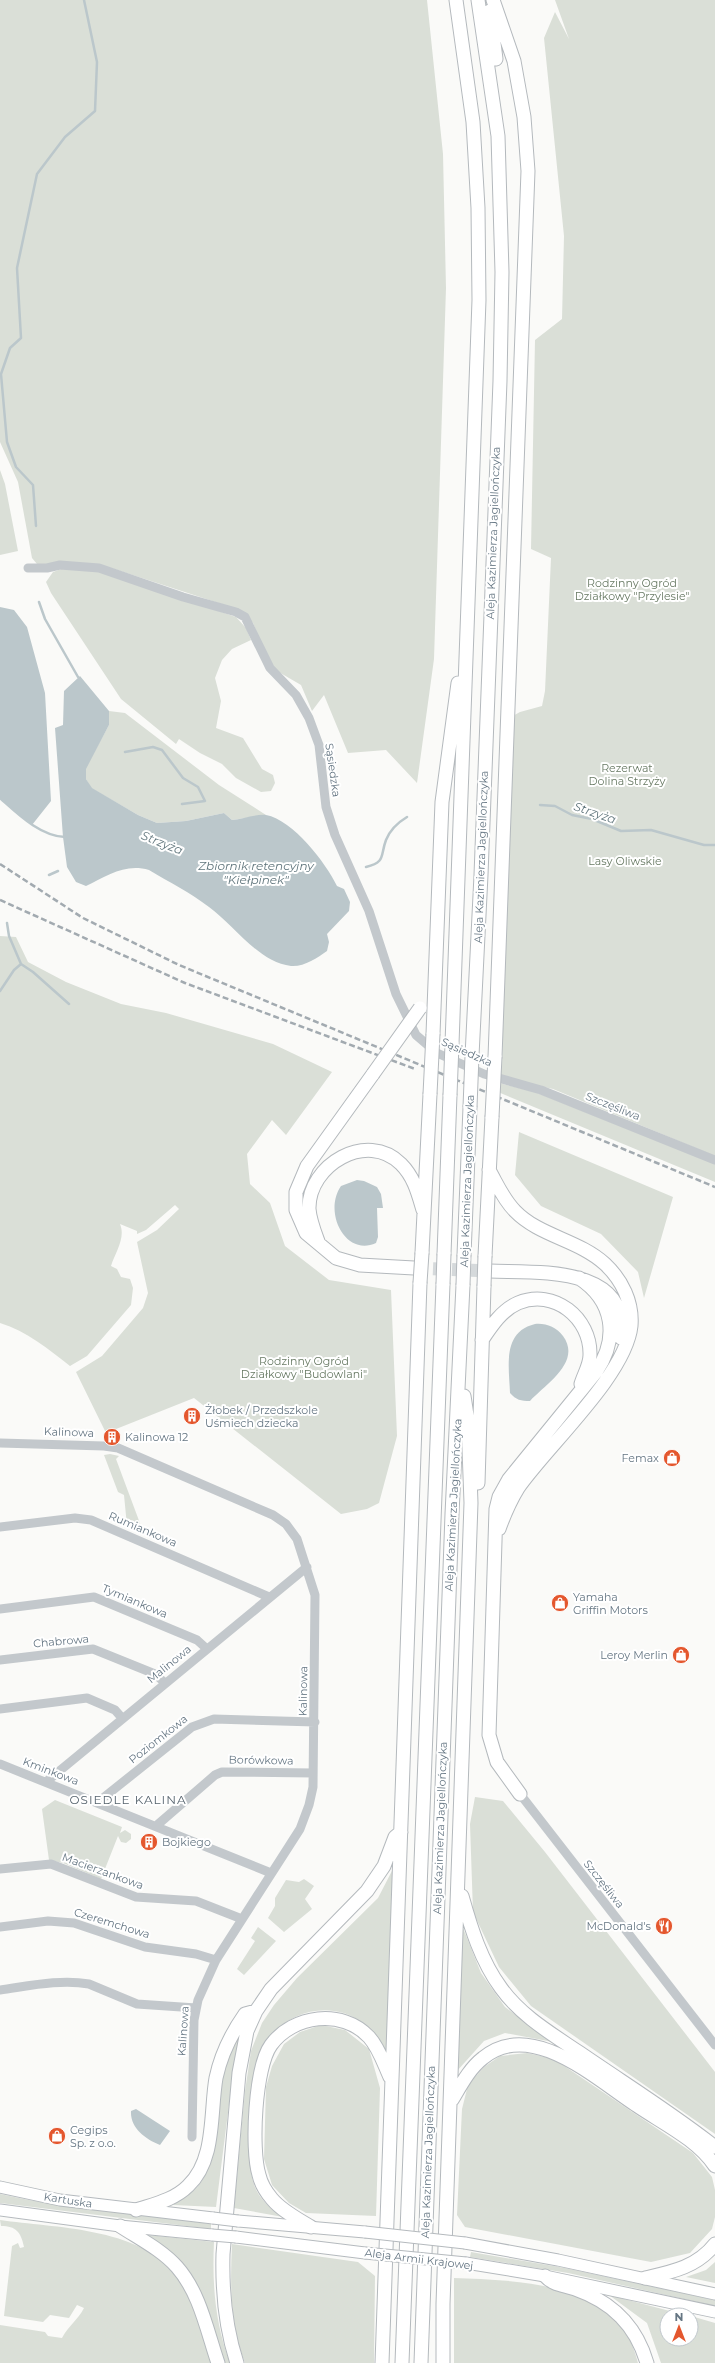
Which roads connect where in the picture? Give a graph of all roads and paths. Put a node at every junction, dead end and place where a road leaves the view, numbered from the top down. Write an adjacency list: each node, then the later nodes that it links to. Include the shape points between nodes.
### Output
1 (456, 0): 7 (highway, Aleja Kazimierza Jagiellończyka, via 473,122 478,208 479,300)
2 (478, 0): 5 (highway, Aleja Kazimierza Jagiellończyka)
3 (488, 0): 5 (highway, via 503,123)
4 (493, 0): 11 (highway, bridge, via 514,61 524,117 528,171)
5 (498, 136): 19 (highway, Aleja Kazimierza Jagiellończyka, bridge, via 501,221 500,381)
6 (28, 568): 9 (street, Sąsiedzka, via 47,568 60,564 99,568 245,617 270,668 296,695 310,718 319,745 326,807 335,835 369,911 407,1022 423,1043 437,1053)
7 (468, 604): 8 (highway, via 442,802); 69 (highway, Aleja Kazimierza Jagiellończyka, bridge)
8 (434, 984): 12 (highway, bridge); 13 (highway, bridge, via 420,1008 307,1166 298,1184 298,1219 306,1233)
9 (501, 1080): 10 (street, Szczęśliwa, via 541,1090)
10 (715, 1160)
11 (489, 1170): 17 (highway, bridge); 18 (highway, via 508,1202 522,1217 587,1251 618,1278 629,1304 631,1327)
12 (423, 1210): 13 (highway, via 412,1179 395,1159 373,1152 346,1154 324,1170 312,1190 310,1216); 40 (highway, bridge)
13 (319, 1244): 14 (highway, via 336,1258 351,1263)
14 (414, 1268)
15 (490, 1271): 16 (highway, via 555,1274)
16 (579, 1278): 18 (highway, via 607,1292 618,1306 622,1327); 20 (highway, via 601,1299 607,1312 610,1332 609,1344 602,1363)
17 (482, 1340): 20 (highway, via 499,1316 518,1303 541,1300 563,1305 579,1319 589,1341 590,1355); 22 (highway, via 478,1489)
18 (616, 1365): 24 (highway, via 518,1488)
19 (460, 1374): 22 (highway, via 468,1422); 70 (highway, Aleja Kazimierza Jagiellończyka, via 452,1514)
20 (580, 1391): 24 (highway, via 502,1490 496,1509)
21 (0, 1443): 25 (street, Kalinowa, via 104,1446 125,1451 273,1515 286,1524 297,1539)
22 (471, 1504): 43 (highway)
23 (0, 1527): 26 (street, Rumiankowa, via 75,1518 91,1520)
24 (496, 1536): 37 (highway, via 489,1735 497,1762)
25 (307, 1567): 26 (street, Malinowa); 33 (street, Kalinowa, via 315,1595)
26 (269, 1597): 28 (street, Malinowa)
27 (0, 1609): 28 (street, Tymiankowa, via 94,1597 197,1640)
28 (207, 1649): 30 (street, Malinowa)
29 (0, 1660): 30 (street, Chabrowa, via 93,1649 155,1674)
30 (165, 1683): 32 (street, Malinowa)
31 (0, 1709): 32 (street, via 87,1698 115,1710)
32 (122, 1718): 36 (street, Malinowa)
33 (315, 1722): 35 (street, Kalinowa); 38 (street, Poziomkowa, via 201,1722)
34 (0, 1764): 36 (street, Kminkowa)
35 (313, 1773): 39 (street, Borówkowa, via 222,1772 215,1775); 42 (street, Kalinowa, via 311,1798 305,1818)
36 (46, 1782): 38 (street, Kminkowa)
37 (520, 1794): 50 (street, Szczęśliwa)
38 (98, 1802): 39 (street, Kminkowa)
39 (156, 1826): 42 (street, Kminkowa)
40 (401, 1832): 49 (highway, via 395,1837 384,1866 367,1891 271,1989); 51 (highway)
41 (0, 1869): 44 (street, Macierzankowa, via 51,1864 136,1897 196,1901)
42 (271, 1873): 44 (street, Kalinowa)
43 (458, 1885): 52 (highway); 54 (highway, via 472,1933 485,1962 500,1988 518,2008)
44 (242, 1919): 46 (street, Kalinowa)
45 (0, 1927): 46 (street, Czeremchowa, via 48,1921 74,1923 145,1947 196,1954)
46 (216, 1960): 48 (street, Kalinowa, via 206,1978)
47 (0, 1990): 48 (street, via 81,1982 137,2004)
48 (196, 2008): 53 (street, Kalinowa)
49 (256, 2011): 58 (highway, via 245,2014 230,2037 220,2061 208,2145 198,2175 189,2186 169,2199); 67 (highway, via 247,2031 239,2073 223,2254 222,2281 227,2325)
50 (715, 2045)
51 (391, 2081): 60 (highway, via 382,2058 369,2038 361,2030 341,2021 317,2019 294,2024 282,2032 270,2046 260,2074 257,2096 256,2151 259,2176 275,2203); 68 (highway)
52 (452, 2101): 55 (highway, via 471,2070 491,2053 519,2044 546,2048 576,2065 696,2146); 71 (highway, via 443,2304)
53 (192, 2137)
54 (715, 2147)
55 (715, 2166)
56 (0, 2186): 58 (main road, Kartuska, via 60,2200)
57 (0, 2210): 59 (main road, Kartuska)
58 (136, 2210): 60 (main road, Aleja Armii Krajowej, bridge)
59 (120, 2226): 62 (main road, Aleja Armii Krajowej, bridge, via 365,2252); 66 (highway, via 163,2254 177,2268 198,2303)
60 (311, 2227): 63 (main road, Aleja Armii Krajowej, bridge, via 465,2242)
61 (715, 2244): 63 (highway, via 697,2262 676,2271)
62 (545, 2276): 65 (main road, Aleja Armii Krajowej); 72 (highway, via 551,2282 598,2298 616,2310 634,2332 643,2348)
63 (646, 2278): 64 (main road, Aleja Armii Krajowej)
64 (715, 2294)
65 (715, 2312)
66 (218, 2363)
67 (237, 2363)
68 (382, 2363)
69 (402, 2363)
70 (422, 2363)
71 (443, 2363)
72 (647, 2363)

